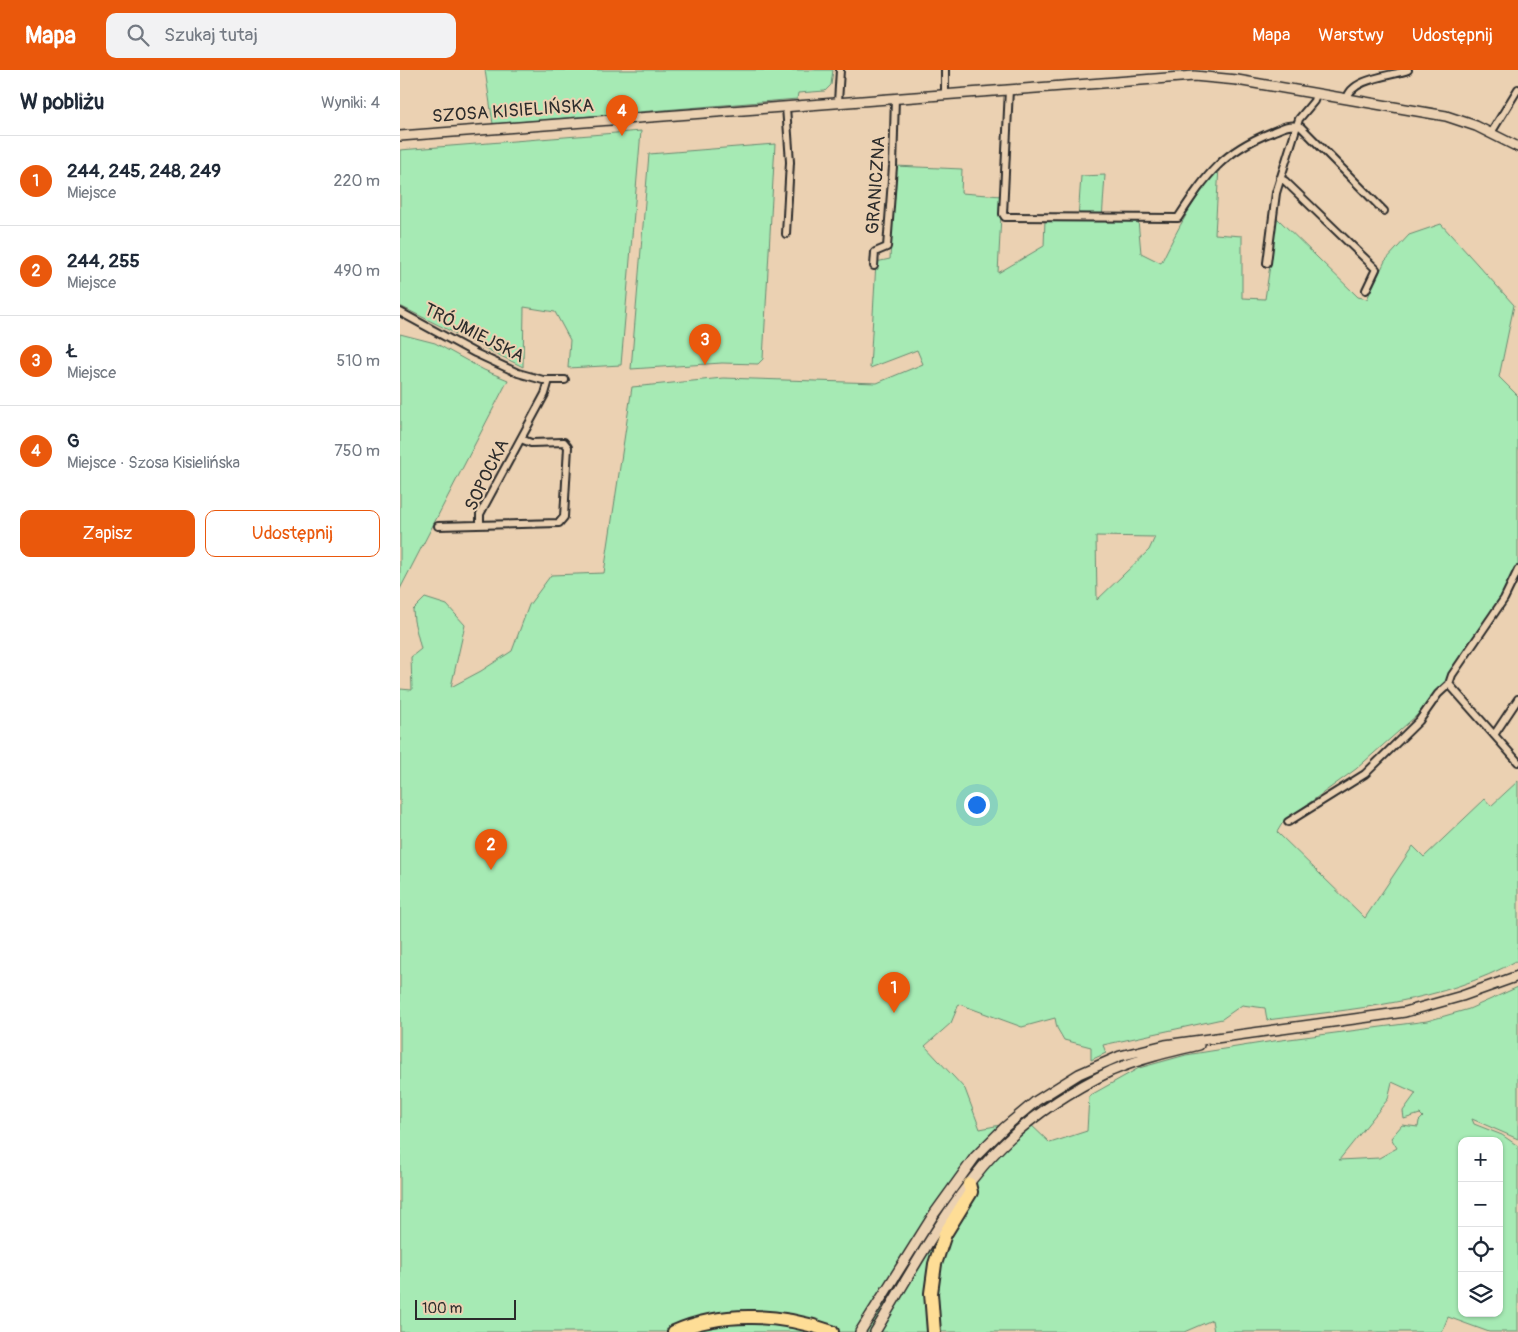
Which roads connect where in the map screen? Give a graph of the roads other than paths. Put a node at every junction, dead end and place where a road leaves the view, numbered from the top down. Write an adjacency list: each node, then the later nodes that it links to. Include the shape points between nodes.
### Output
1 (840, 70): 11 (street)
2 (945, 70): 8 (street)
3 (1408, 70): 10 (street, via 1373,79 1354,88)
4 (1186, 73): 5 (main road, SZOSA KISIELIŃSKA); 7 (main road, SZOSA KISIELIŃSKA)
5 (1009, 89): 8 (main road, SZOSA KISIELIŃSKA); 13 (street, via 1005,218 1178,218 1205,179 1235,150 1291,124)
6 (1518, 89): 14 (street)
7 (1316, 93): 10 (main road, SZOSA KISIELIŃSKA); 13 (street)
8 (945, 94): 9 (main road, SZOSA KISIELIŃSKA)
9 (894, 98): 11 (main road, SZOSA KISIELIŃSKA); 21 (street, GRANICZNA, via 887,247 875,252)
10 (1347, 98): 14 (main road, SZOSA KISIELIŃSKA, via 1446,116)
11 (838, 102): 12 (main road, SZOSA KISIELIŃSKA)
12 (786, 106): 15 (main road, SZOSA KISIELIŃSKA); 19 (street, via 790,162)
13 (1297, 125): 17 (street); 18 (street)
14 (1491, 133): 16 (main road, SZOSA KISIELIŃSKA)
15 (400, 136)
16 (1518, 147)
17 (1280, 178): 20 (street); 22 (street, via 1376,269)
18 (1384, 211)
19 (786, 234)
20 (1268, 263)
21 (874, 266)
22 (1366, 290)
23 (400, 312): 24 (street, TRÓJMIEJSKA, via 475,354 530,377)
24 (549, 380): 25 (street, TRÓJMIEJSKA); 26 (street, SOPOCKA)
25 (565, 380)
26 (521, 439): 27 (street, SOPOCKA, via 480,514); 27 (street, SOPOCKA, via 564,442 568,447 564,517 559,523)
27 (480, 524): 28 (street, SOPOCKA)
28 (438, 526)
29 (1518, 570): 30 (street, via 1504,599)
30 (1449, 684): 32 (street); 34 (street, via 1419,721 1365,774)
31 (1518, 699): 32 (street)
32 (1494, 735): 33 (street)
33 (1518, 762)
34 (1288, 822)
35 (1518, 976): 36 (main road, via 1405,1012)
36 (1238, 1036): 37 (main road, via 1138,1061 1085,1085 1026,1124); 40 (main road, via 1165,1044 1120,1056 1079,1074 1028,1107 989,1142 960,1176)
37 (969, 1184): 41 (main road); 42 (highway, via 971,1192 945,1234 935,1264 931,1293)
38 (674, 1332): 39 (highway, via 706,1322 754,1317 778,1318)
39 (832, 1332)
40 (860, 1332)
41 (875, 1332)
42 (934, 1332)

